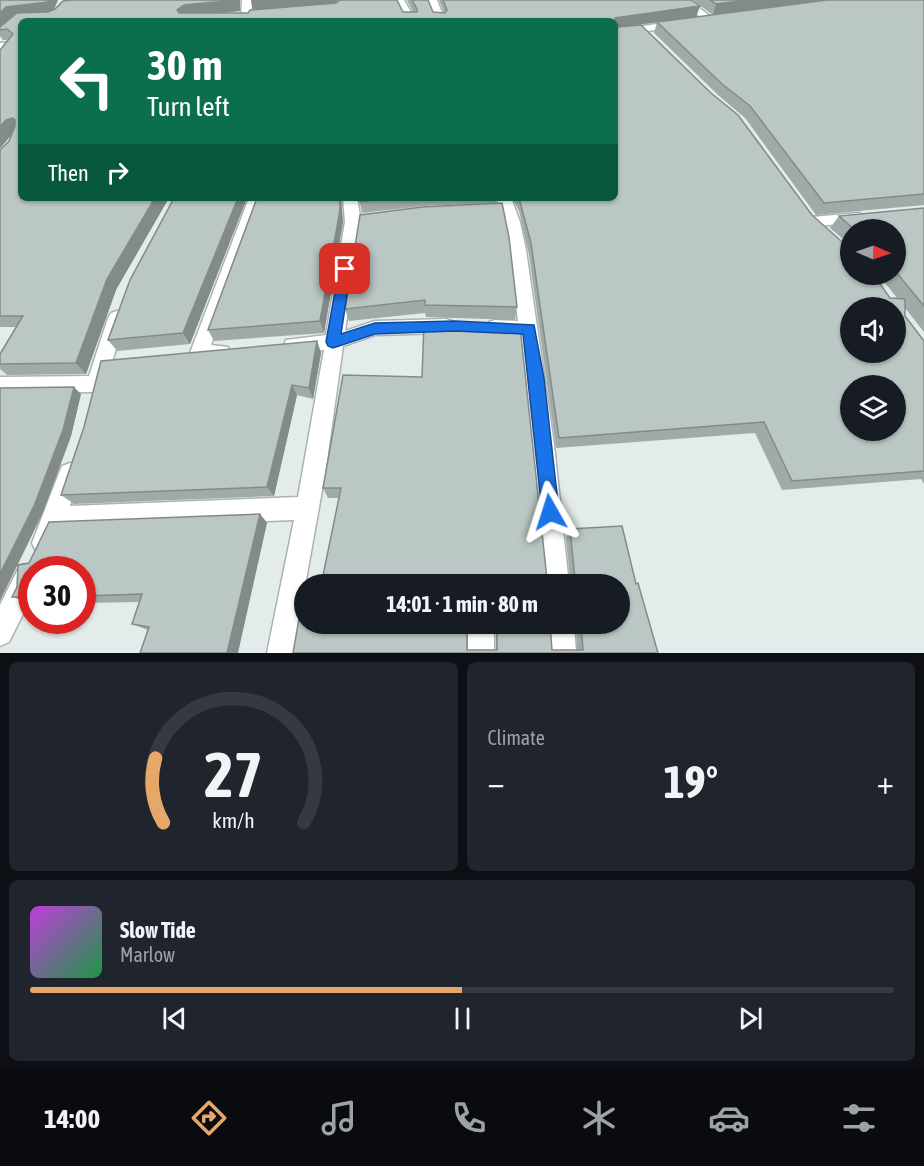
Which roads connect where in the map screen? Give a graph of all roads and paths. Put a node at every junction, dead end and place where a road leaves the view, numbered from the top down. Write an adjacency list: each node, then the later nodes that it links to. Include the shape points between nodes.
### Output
1 (247, 0): 6 (street)
2 (399, 0): 7 (street)
3 (432, 0): 8 (street)
4 (683, 0): 9 (street, via 715,19)
5 (235, 17): 6 (street)
6 (249, 17)
7 (409, 18)
8 (439, 18)
9 (642, 30): 10 (street); 11 (street)
10 (618, 33)
11 (658, 44)
12 (11, 45): 13 (street)
13 (0, 60)
14 (255, 201): 25 (street)
15 (351, 201): 22 (street, via 359,221)
16 (506, 203): 17 (street); 21 (street)
17 (487, 210)
18 (879, 216): 19 (street, via 808,217)
19 (827, 236)
20 (123, 301): 28 (street)
21 (529, 328): 22 (street, via 375,328); 35 (street)
22 (333, 342): 23 (street); 33 (street)
23 (280, 346)
24 (234, 351): 25 (street)
25 (199, 354): 26 (street)
26 (177, 356)
27 (123, 361): 28 (street)
28 (101, 363): 29 (street)
29 (96, 384): 30 (street); 31 (street)
30 (0, 385)
31 (91, 405)
32 (76, 457): 34 (street)
33 (307, 508): 34 (street); 39 (street)
34 (55, 518): 36 (street)
35 (556, 574)
36 (0, 633)
37 (481, 634): 40 (street)
38 (562, 634): 41 (street)
39 (280, 653)
40 (481, 653)
41 (563, 653)

